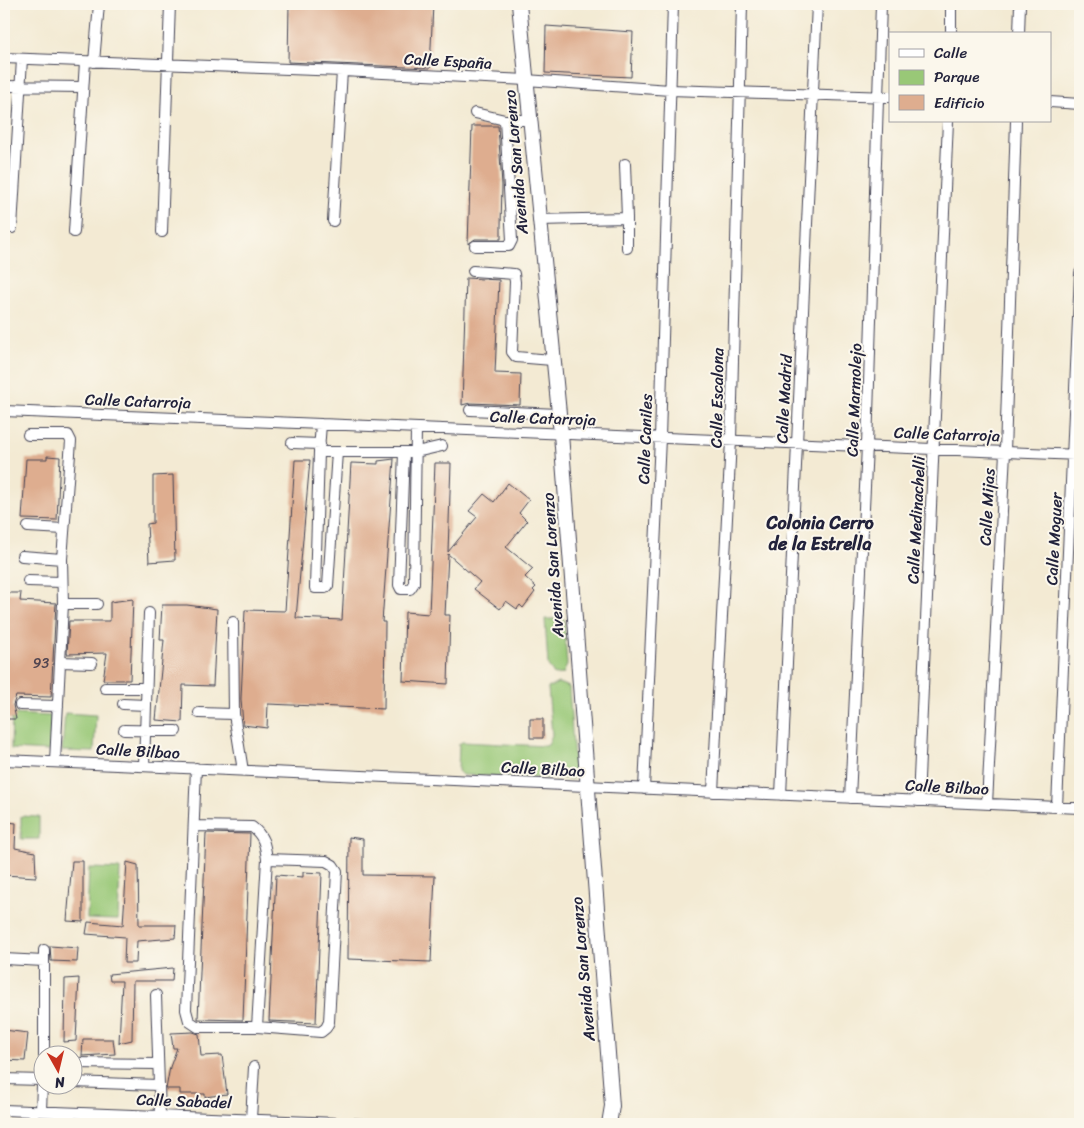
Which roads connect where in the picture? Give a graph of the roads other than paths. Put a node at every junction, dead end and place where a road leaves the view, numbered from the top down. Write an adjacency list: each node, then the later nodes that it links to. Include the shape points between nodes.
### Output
1 (99, 4): 14 (street)
2 (170, 4): 15 (street)
3 (519, 4): 17 (main road, Avenida San Lorenzo)
4 (673, 4): 21 (street, Calle Caniles)
5 (742, 4): 22 (street, Calle Escalona)
6 (817, 4): 23 (street, Calle Madrid)
7 (882, 4): 24 (street, Calle Marmolejo)
8 (951, 4): 10 (street)
9 (1020, 4): 11 (street)
10 (950, 32)
11 (1019, 32)
12 (4, 58): 13 (street, Calle España)
13 (22, 59): 14 (street, Calle España); 19 (street)
14 (90, 62): 15 (street, Calle España); 20 (street)
15 (168, 65): 16 (street, Calle España); 39 (street)
16 (342, 71): 17 (street, Calle España); 35 (street)
17 (526, 80): 21 (street, Calle España); 30 (main road, Avenida San Lorenzo)
18 (4, 86): 19 (street)
19 (22, 86): 20 (street); 37 (street)
20 (83, 87): 38 (street)
21 (670, 90): 22 (street, Calle España); 52 (street, Calle Caniles)
22 (739, 92): 23 (street, Calle España); 53 (street, Calle Escalona)
23 (814, 94): 24 (street, Calle España); 55 (street, Calle Madrid)
24 (878, 97): 25 (street, Calle España); 57 (street, Calle Marmolejo)
25 (889, 97)
26 (1052, 102): 27 (street)
27 (1080, 104)
28 (475, 113): 29 (street)
29 (505, 120): 30 (street); 40 (street, via 512,240 509,246)
30 (530, 120): 36 (main road, Avenida San Lorenzo)
31 (948, 122): 59 (street, Calle Medinachelli)
32 (1016, 122): 63 (street, Calle Mijas)
33 (626, 164): 34 (street)
34 (627, 218): 36 (street); 41 (street)
35 (333, 220)
36 (538, 220): 44 (main road, Avenida San Lorenzo)
37 (12, 228)
38 (74, 232)
39 (162, 232)
40 (475, 246)
41 (627, 248)
42 (473, 271): 44 (street, via 514,274 512,352 516,357)
43 (1080, 272): 64 (street, Calle Moguer)
44 (552, 360): 47 (main road, Avenida San Lorenzo)
45 (470, 410): 47 (street)
46 (4, 411): 48 (street, Calle Catarroja)
47 (558, 414): 50 (main road, Avenida San Lorenzo)
48 (321, 424): 49 (street, Calle Catarroja); 58 (street)
49 (416, 428): 50 (street, Calle Catarroja); 62 (street)
50 (561, 434): 52 (street, Calle Catarroja); 93 (main road, Avenida San Lorenzo)
51 (28, 435): 66 (street, via 70,437)
52 (660, 438): 53 (street, Calle Catarroja); 94 (street, Calle Caniles)
53 (731, 440): 55 (street, Calle Catarroja); 95 (street, Calle Escalona)
54 (292, 443): 58 (street)
55 (797, 443): 57 (street, Calle Catarroja); 96 (street, Calle Madrid)
56 (442, 446): 62 (street)
57 (867, 446): 59 (street, Calle Catarroja); 97 (street, Calle Marmolejo)
58 (320, 448): 60 (street); 60 (street, via 315,588 328,586)
59 (934, 449): 63 (street, Calle Catarroja); 98 (street, Calle Medinachelli)
60 (337, 452): 61 (street)
61 (404, 452): 62 (street); 62 (street, via 400,590 413,588)
62 (416, 452)
63 (1005, 452): 64 (street, Calle Catarroja); 99 (street, Calle Mijas)
64 (1077, 454): 100 (street, Calle Moguer)
65 (28, 527): 66 (street)
66 (64, 529): 68 (street)
67 (22, 556): 68 (street)
68 (62, 559): 70 (street)
69 (28, 581): 70 (street)
70 (62, 582): 71 (street)
71 (63, 604): 72 (street); 75 (street)
72 (97, 604)
73 (149, 613): 78 (street)
74 (233, 622): 84 (street)
75 (60, 662): 76 (street); 82 (street)
76 (92, 663)
77 (105, 688): 78 (street)
78 (146, 688): 81 (street)
79 (123, 704): 81 (street)
80 (20, 705): 82 (street)
81 (146, 705): 86 (street)
82 (58, 706): 89 (street)
83 (199, 713): 84 (street)
84 (234, 714): 92 (street)
85 (124, 730): 86 (street)
86 (145, 730): 87 (street); 90 (street)
87 (176, 731)
88 (4, 760): 89 (street, Calle Bilbao)
89 (55, 762): 90 (street, Calle Bilbao)
90 (144, 766): 91 (street, Calle Bilbao)
91 (196, 768): 92 (street, Calle Bilbao); 102 (street)
92 (244, 770): 93 (street, Calle Bilbao)
93 (588, 786): 94 (street, Calle Bilbao); 126 (main road, Avenida San Lorenzo, via 612,1106)
94 (644, 789): 95 (street, Calle Bilbao)
95 (713, 792): 96 (street, Calle Bilbao)
96 (781, 795): 97 (street, Calle Bilbao)
97 (850, 798): 98 (street, Calle Bilbao)
98 (918, 801): 99 (street, Calle Bilbao)
99 (987, 804): 100 (street, Calle Bilbao)
100 (1057, 807): 101 (street, Calle Bilbao)
101 (1080, 808)
102 (194, 826): 103 (street, via 252,827 260,833); 106 (street, via 186,1010 189,1021 198,1027)
103 (267, 859): 106 (street); 106 (street, via 326,861 337,871 329,1022 320,1032)
104 (4, 959): 107 (street, via 44,956)
105 (156, 994): 109 (street)
106 (257, 1027)
107 (44, 1046)
108 (82, 1063): 109 (street)
109 (158, 1064): 114 (street)
110 (254, 1067): 120 (street)
111 (4, 1079): 112 (street)
112 (32, 1080)
113 (82, 1082): 114 (street)
114 (158, 1085): 119 (street)
115 (41, 1096): 117 (street)
116 (4, 1110): 117 (street, Calle Sabadel)
117 (40, 1111): 118 (street, Calle Sabadel)
118 (66, 1112): 119 (street, Calle Sabadel); 124 (street)
119 (160, 1115): 121 (street, Calle Sabadel)
120 (251, 1119): 121 (street, Calle Sabadel); 122 (street, Calle Sabadel)
121 (208, 1121)
122 (272, 1122): 123 (street, Calle Sabadel)
123 (334, 1123): 125 (street, Calle Sabadel)
124 (66, 1124)
125 (363, 1124)
126 (609, 1124)

